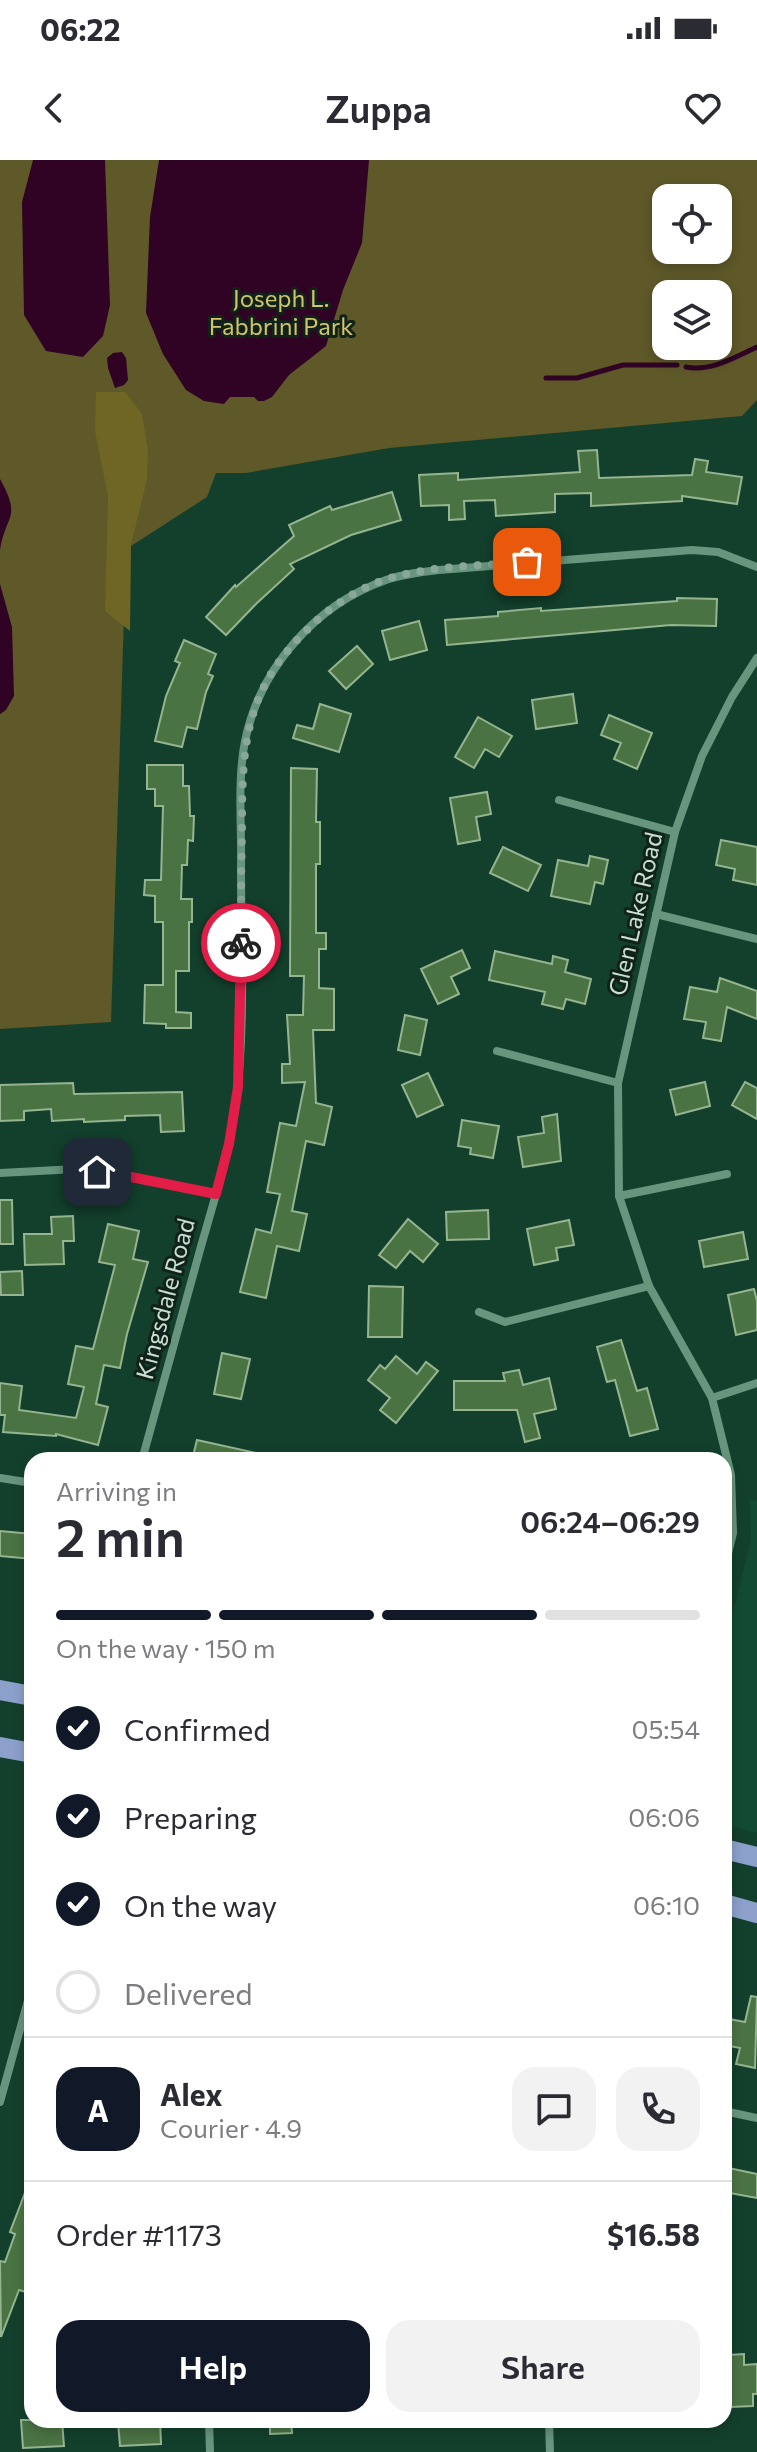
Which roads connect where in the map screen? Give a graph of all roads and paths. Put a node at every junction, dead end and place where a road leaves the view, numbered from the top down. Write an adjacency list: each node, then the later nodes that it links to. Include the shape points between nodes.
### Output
1 (757, 567): 13 (street, Kingsdale Road, via 718,552 682,550 405,575 343,601 291,645 262,690 245,745 240,1055 234,1114)
2 (757, 658): 3 (street, Glen Lake Road)
3 (746, 674): 4 (street); 6 (street, Glen Lake Road, via 702,756)
4 (757, 680)
5 (559, 800): 6 (street)
6 (675, 832): 7 (street, Glen Lake Road)
7 (656, 914): 8 (street); 10 (street, Glen Lake Road)
8 (757, 939)
9 (497, 1051): 10 (street)
10 (618, 1083): 14 (street, Glen Lake Road)
11 (0, 1173): 13 (street, via 77,1169)
12 (727, 1174): 14 (street)
13 (216, 1194): 19 (street, Kingsdale Road)
14 (619, 1196): 15 (street, Glen Lake Road)
15 (649, 1286): 16 (street, via 505,1322); 18 (street, Glen Lake Road)
16 (479, 1312)
17 (757, 1383): 18 (street)
18 (712, 1398): 20 (street, Glen Lake Road)
19 (144, 1452)
20 (725, 1452)
21 (0, 1478): 22 (street)
22 (24, 1482)
23 (732, 1504): 24 (street, Glen Lake Road)
24 (732, 1537)
25 (0, 1690): 26 (main road)
26 (24, 1694)
27 (0, 1747): 28 (main road)
28 (24, 1752)
29 (732, 1851): 30 (main road)
30 (757, 1857)
31 (732, 1906): 32 (main road)
32 (757, 1913)
33 (24, 2013): 34 (street)
34 (4, 2080): 35 (street)
35 (0, 2102)
36 (732, 2113): 37 (street)
37 (757, 2118)
38 (209, 2428): 40 (street)
39 (549, 2428): 41 (street)
40 (210, 2452)
41 (550, 2452)

